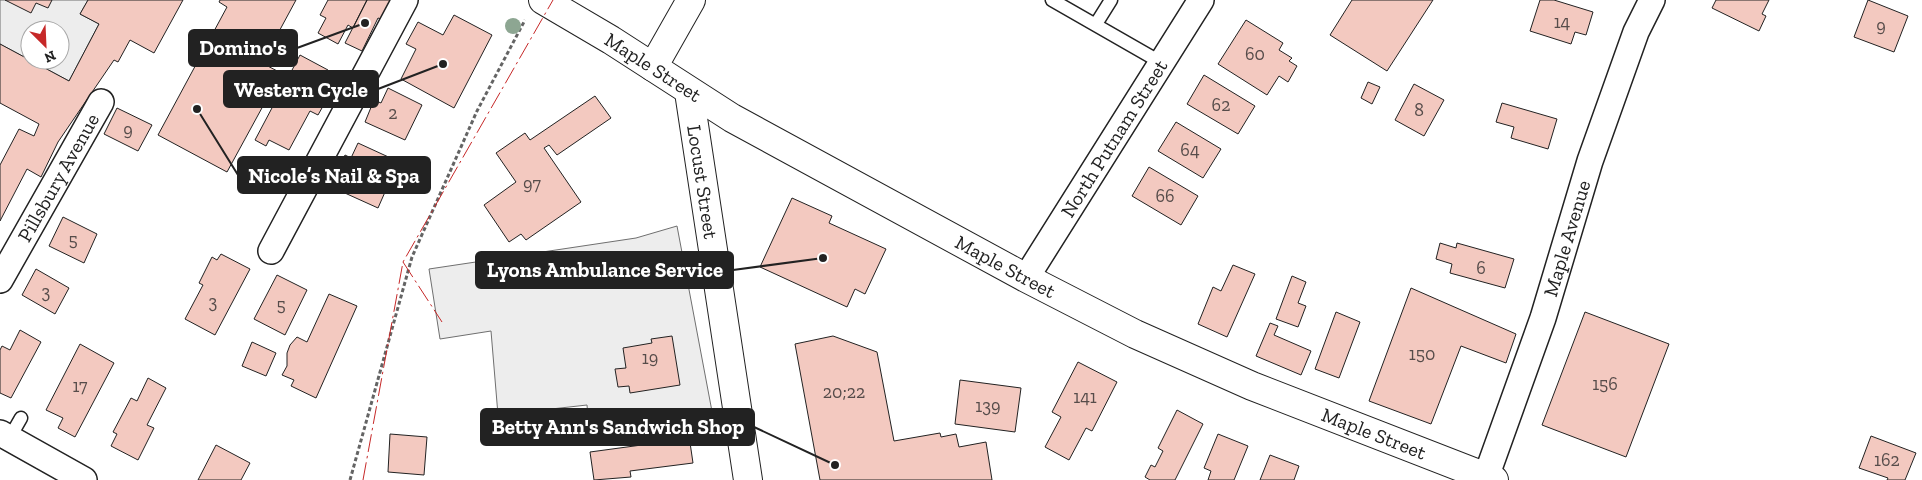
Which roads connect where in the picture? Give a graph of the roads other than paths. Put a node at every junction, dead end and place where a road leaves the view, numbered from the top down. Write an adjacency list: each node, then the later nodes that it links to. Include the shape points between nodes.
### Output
1 (405, 0): 13 (street)
2 (543, 0): 10 (main road, Maple Street)
3 (691, 0): 10 (main road)
4 (1052, 0): 8 (lane)
5 (1111, 0): 8 (lane)
6 (1201, 0): 9 (street, North Putnam Street)
7 (1652, 0): 17 (street, Maple Avenue, via 1636,32 1590,161)
8 (1096, 24): 9 (lane)
9 (1162, 63): 14 (street, North Putnam Street)
10 (653, 66): 11 (main road, Maple Street)
11 (689, 92): 14 (main road, Maple Street); 19 (main road, Locust Street)
12 (101, 102): 15 (street, Pillsbury Avenue)
13 (271, 251)
14 (1026, 278): 17 (main road, Maple Street, via 1135,334 1252,386)
15 (0, 280)
16 (10, 430): 18 (street)
17 (1490, 478)
18 (84, 480)
19 (748, 480)

